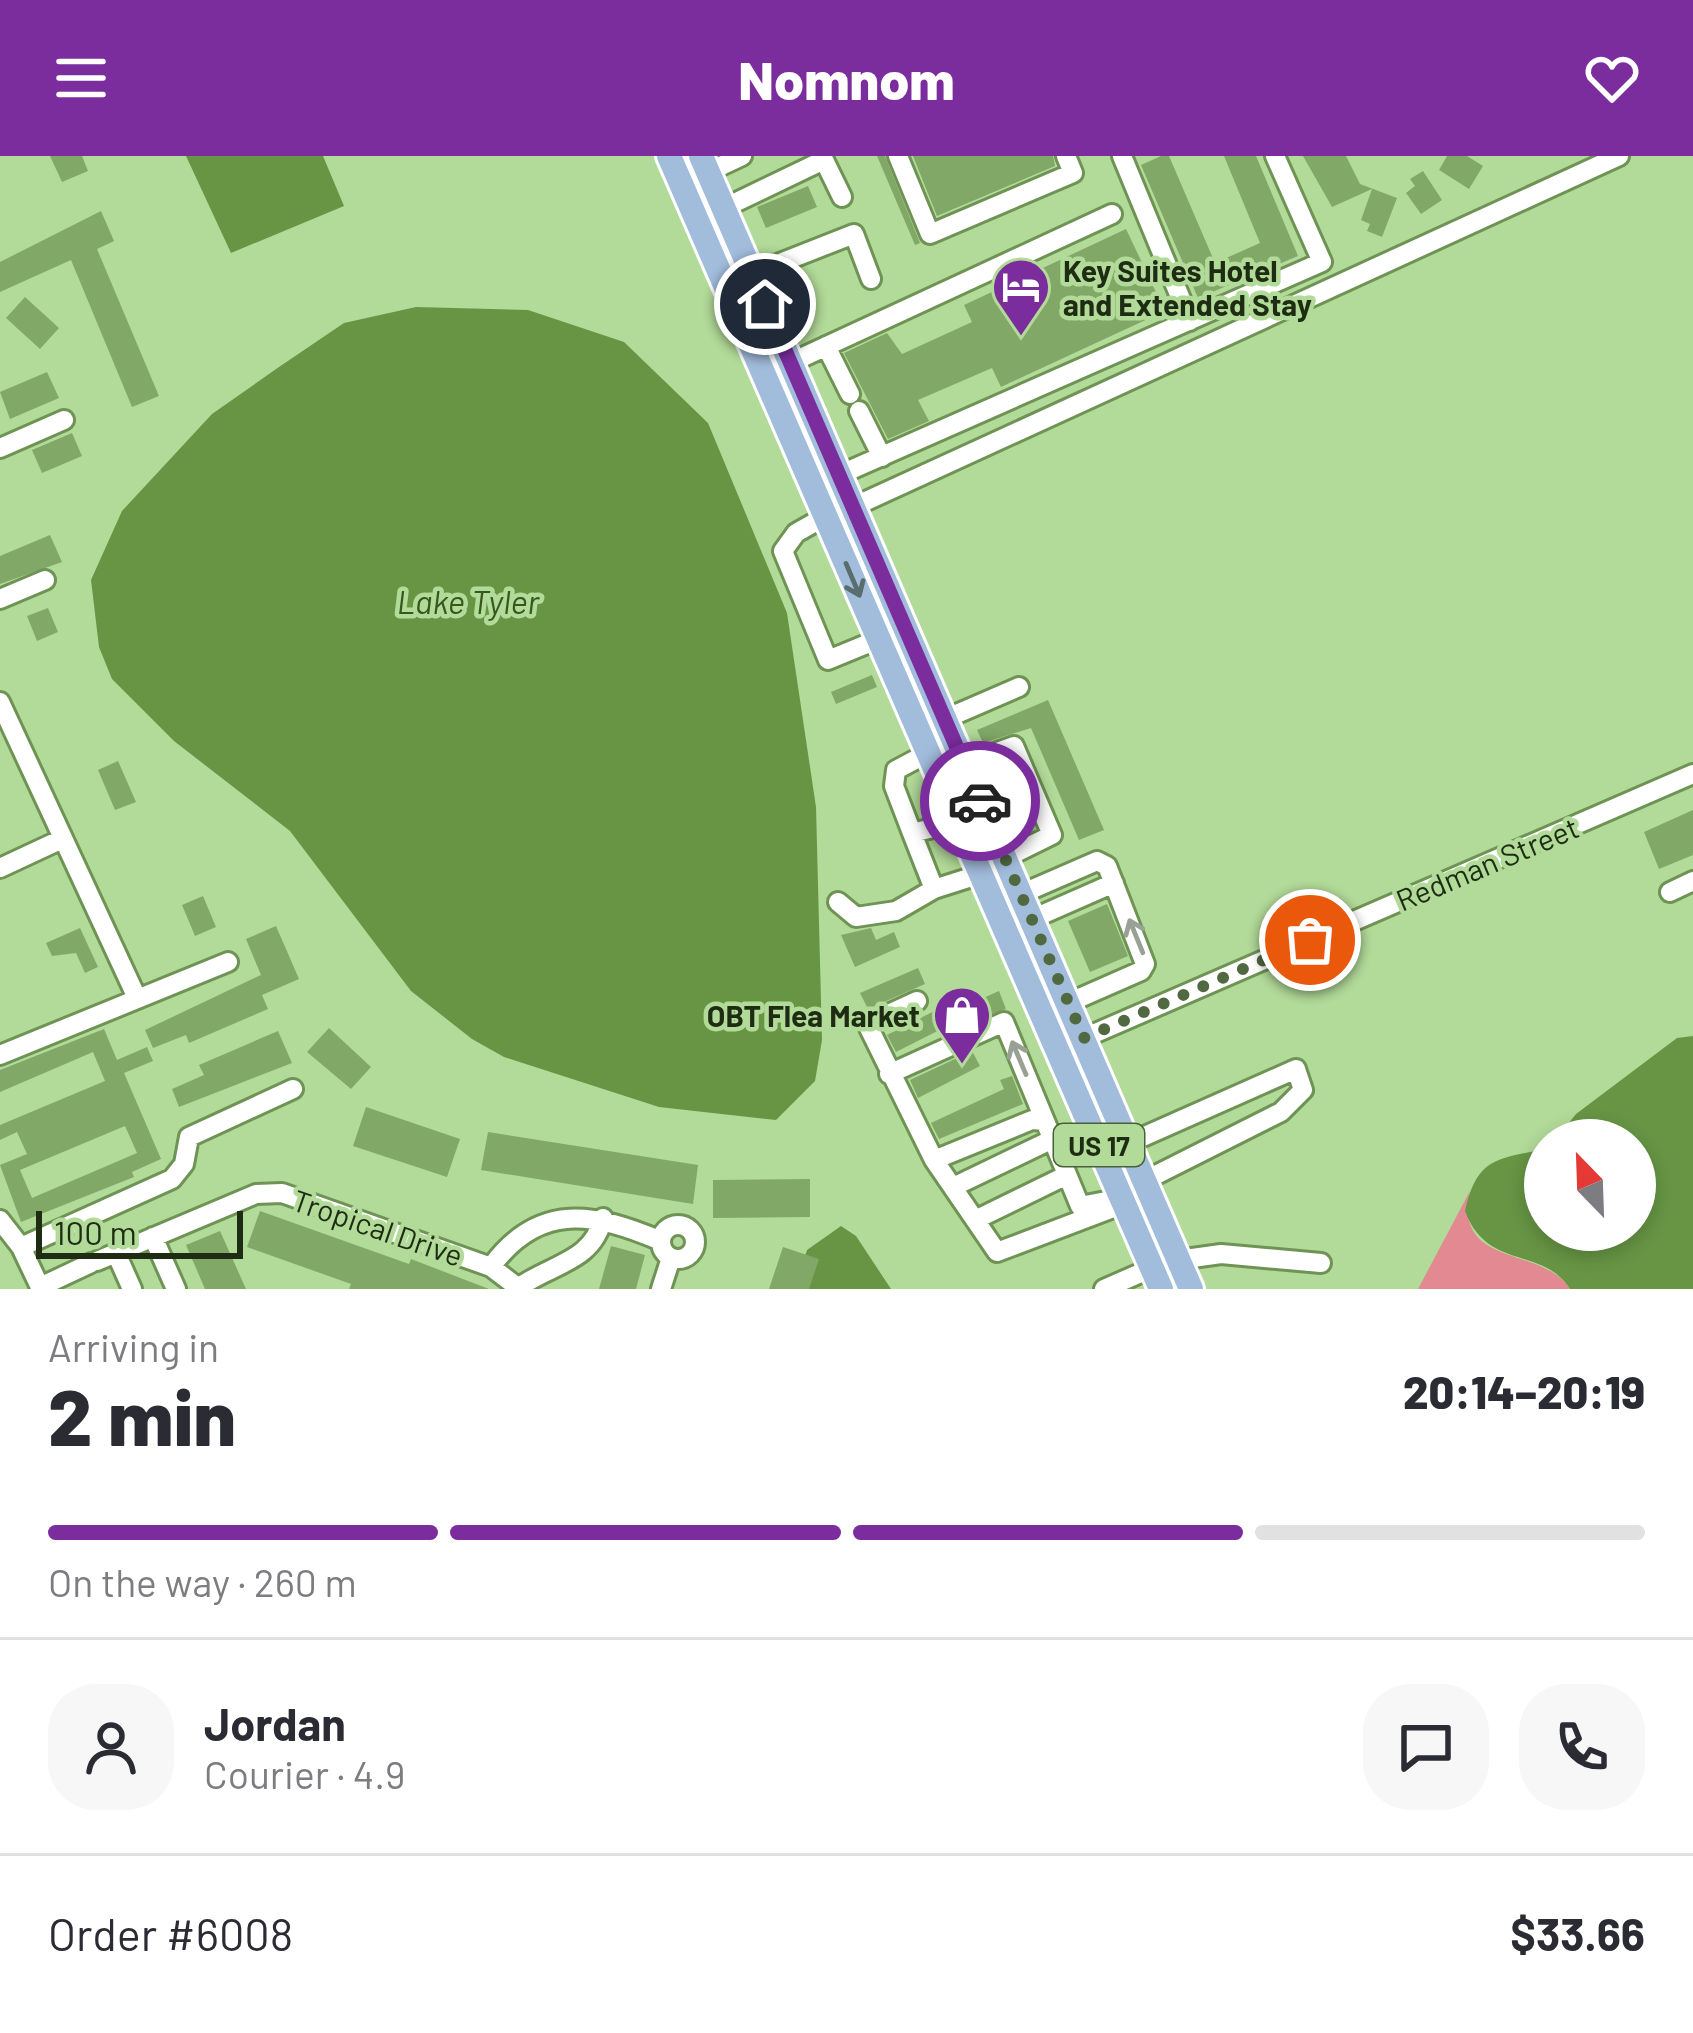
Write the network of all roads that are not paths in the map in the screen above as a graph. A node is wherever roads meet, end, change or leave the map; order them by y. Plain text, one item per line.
1 (669, 156) edge
2 (742, 156) edge
3 (898, 156) edge
4 (1066, 156) edge
5 (1121, 156) edge
6 (1275, 156) edge
7 (1619, 156) edge
8 (705, 164) edge
9 (842, 197) dead end
10 (724, 208) junction
11 (1112, 214) dead end
12 (752, 274) junction
13 (871, 279) dead end
14 (1190, 321) junction
15 (826, 346) junction
16 (790, 363) junction
17 (64, 420) dead end
18 (790, 435) junction
19 (0, 448) edge
20 (882, 457) junction
21 (839, 476) junction
22 (853, 507) junction
23 (826, 516) junction
24 (875, 559) junction
25 (45, 580) dead end
26 (0, 599) edge
27 (879, 639) junction
28 (1018, 687) dead end
29 (0, 702) edge
30 (945, 719) junction
31 (928, 753) junction
32 (964, 764) junction
33 (1693, 774) edge
34 (958, 822) junction
35 (912, 833) junction
36 (60, 840) junction
37 (1005, 858) junction
38 (0, 868) edge
39 (981, 874) junction
40 (1693, 881) edge
41 (1114, 883) junction
42 (934, 889) junction
43 (1670, 892) dead end
44 (1021, 894) junction
45 (838, 902) dead end
46 (1032, 919) junction
47 (228, 962) dead end
48 (136, 998) junction
49 (917, 1000) dead end
50 (1036, 1001) junction
51 (1068, 1003) junction
52 (1084, 1038) junction
53 (0, 1055) edge
54 (889, 1073) junction
55 (293, 1089) dead end
56 (1049, 1130) junction
57 (1129, 1143) junction
58 (934, 1160) junction
59 (1067, 1175) junction
60 (1144, 1181) junction
61 (952, 1187) junction
62 (1122, 1198) junction
63 (603, 1218) junction
64 (0, 1220) edge
65 (975, 1220) junction
66 (153, 1238) junction
67 (22, 1247) junction
68 (101, 1259) junction
69 (1178, 1260) junction
70 (1321, 1263) dead end
71 (490, 1267) junction
72 (1158, 1283) edge
73 (519, 1288) edge
74 (132, 1289) edge
75 (176, 1289) edge
76 (661, 1289) edge
77 (1104, 1289) edge
78 (1189, 1289) edge

1 - 18 main road, US 17
2 - 8 street
3 - 4 street
5 - 14 street
6 - 14 street
7 - 22 street
8 - 10 main road, US 17
9 - 10 street
10 - 12 main road, US 17
11 - 15 street
12 - 13 street
12 - 16 main road, US 17
14 - 20 street
15 - 16 street
15 - 20 street
16 - 21 main road, US 17
17 - 19 street
18 - 21 main road
18 - 23 main road, US 17
20 - 21 street
21 - 22 main road, US 17
22 - 24 main road, US 17
23 - 24 main road
23 -> 27 main road, US 17
23 - 27 street
24 - 30 main road, US 17
25 - 26 street
27 - 31 main road, US 17
28 - 30 street
29 - 36 street
30 - 32 main road, US 17
31 - 34 main road, US 17
31 - 35 street
32 - 37 main road, US 17
32 - 37 street
33 - 52 street, Redman Street
34 - 35 street
34 - 39 main road, US 17
35 - 42 street
36 - 38 street
36 - 48 street
37 - 44 main road, US 17
39 - 42 street
39 - 50 main road, US 17
40 - 43 street
41 - 44 street
41 - 46 street
51 -> 41 street
42 - 45 street
44 - 46 main road, US 17
46 - 51 main road, US 17
47 - 48 street
48 - 53 street
49 - 54 street
50 - 52 main road
50 - 62 main road, US 17
51 - 52 main road, US 17
52 - 57 main road, US 17
56 -> 54 street
54 - 58 street
55 - 67 street
56 - 58 street
56 - 59 street
56 - 61 street
57 - 60 main road, US 17
57 - 60 street
58 - 61 street
59 - 62 street
59 - 65 street
60 - 69 main road, US 17
61 - 65 street
62 - 65 street
62 - 72 main road, US 17
63 - 71 street
63 - 73 street
63 - 76 street
64 - 67 street
66 - 68 street, Tropical Drive
66 - 71 street, Tropical Drive
66 - 75 street
67 - 68 street, Tropical Drive
68 - 74 street
69 - 70 street
69 - 78 main road, US 17
71 - 73 street, Tropical Drive
72 - 77 street
72 - 78 main road

